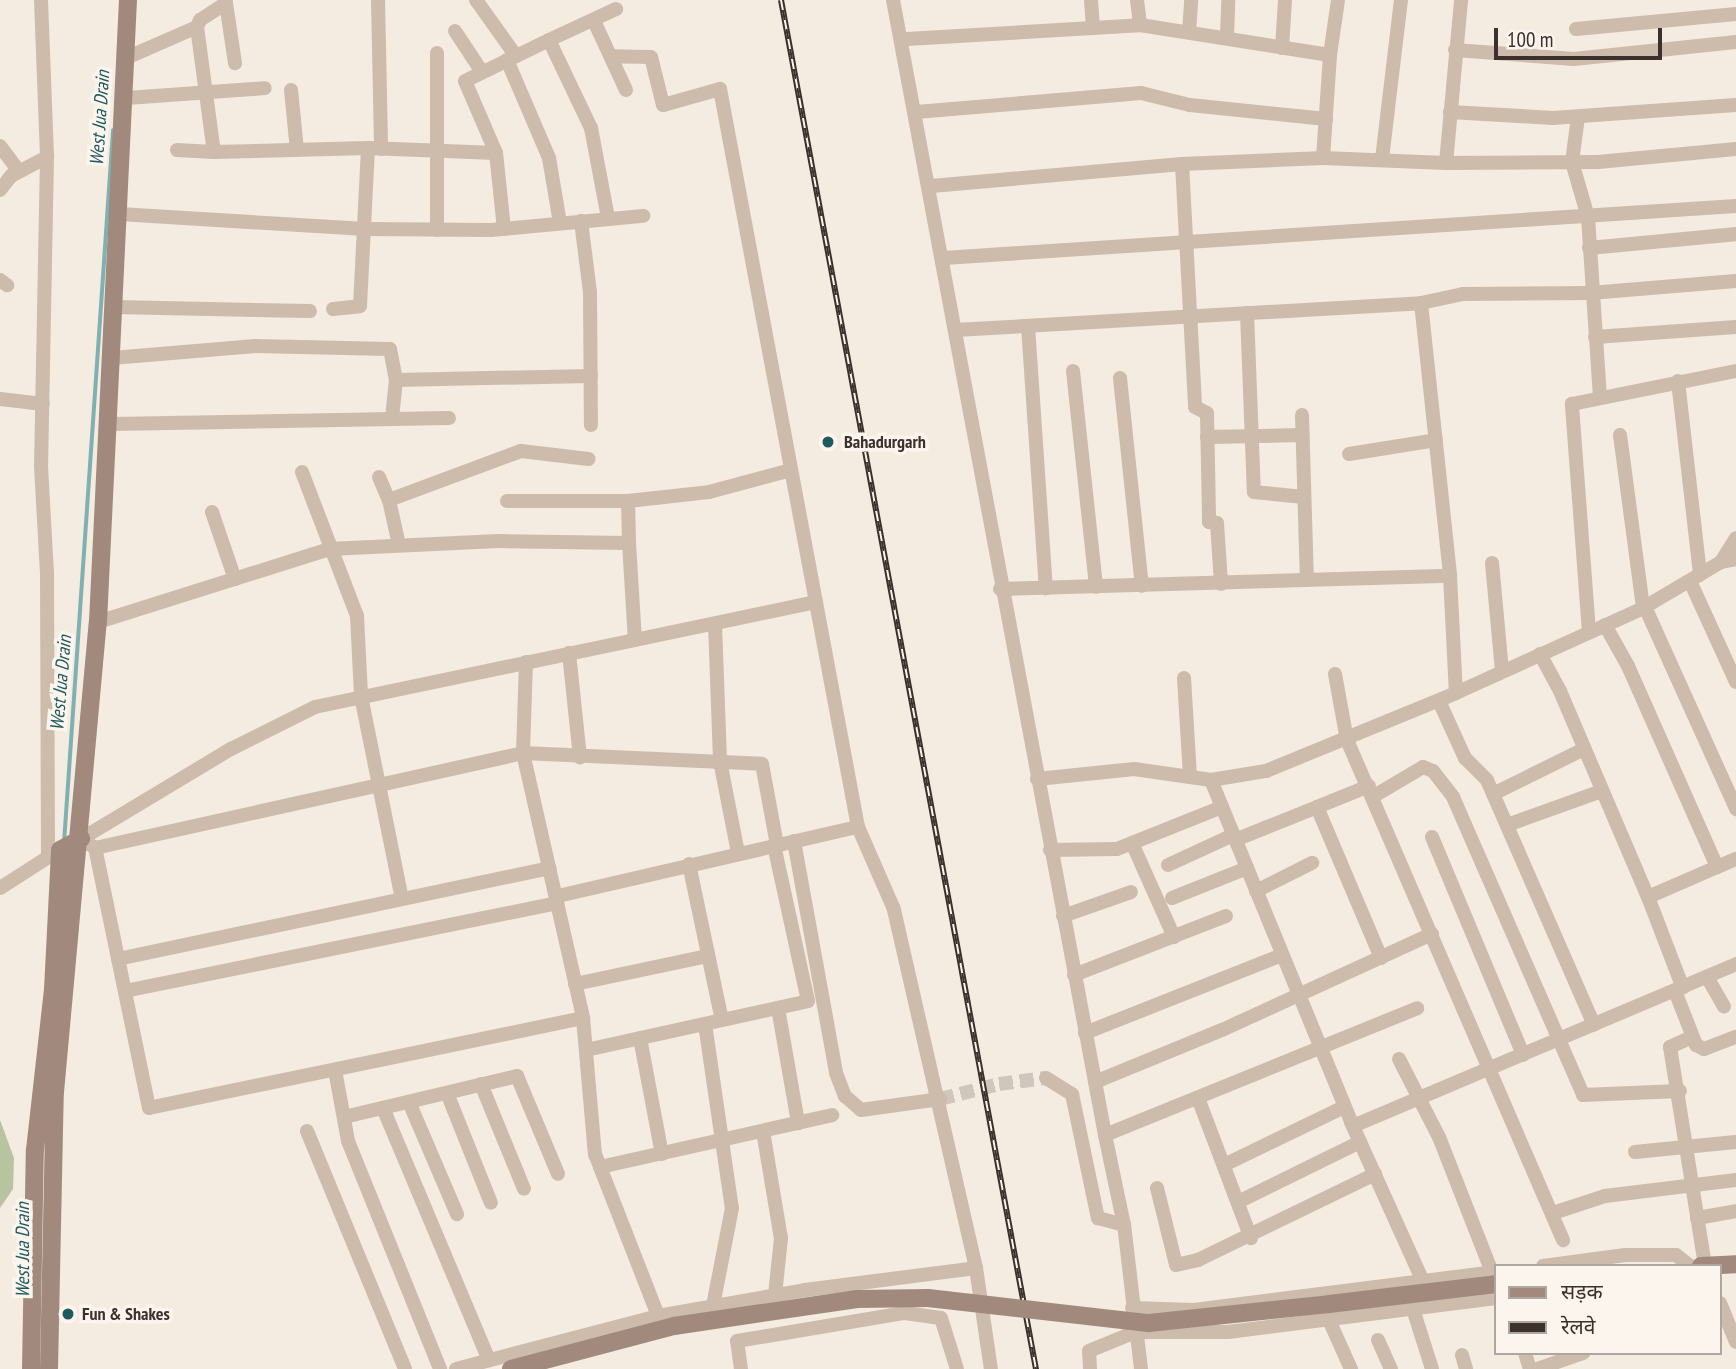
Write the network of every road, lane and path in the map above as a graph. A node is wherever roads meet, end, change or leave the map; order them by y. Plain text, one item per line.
1 (41, 0) edge
2 (128, 0) edge
3 (378, 0) edge
4 (476, 0) edge
5 (893, 0) edge
6 (1091, 0) edge
7 (1137, 0) edge
8 (1191, 0) edge
9 (1228, 0) edge
10 (1285, 0) edge
11 (1338, 0) edge
12 (1401, 0) edge
13 (1461, 0) edge
14 (616, 9) dead end
15 (1736, 14) edge
16 (594, 21) junction
17 (1140, 25) junction
18 (197, 27) junction
19 (1093, 28) junction
20 (1576, 29) dead end
21 (455, 31) dead end
22 (1189, 32) junction
23 (1227, 38) junction
24 (907, 39) dead end
25 (549, 40) junction
26 (1736, 42) edge
27 (1282, 48) junction
28 (1455, 50) junction
29 (437, 53) dead end
30 (1330, 55) junction
31 (612, 56) junction
32 (126, 58) junction
33 (511, 58) junction
34 (236, 63) dead end
35 (482, 72) junction
36 (265, 88) dead end
37 (206, 90) junction
38 (291, 90) dead end
39 (626, 90) dead end
40 (127, 98) junction
41 (1736, 105) edge
42 (916, 112) junction
43 (1450, 112) junction
44 (1578, 117) junction
45 (1326, 119) junction
46 (0, 146) edge
47 (374, 149) junction
48 (1736, 149) edge
49 (177, 150) dead end
50 (297, 150) junction
51 (435, 151) junction
52 (214, 152) junction
53 (496, 153) junction
54 (47, 157) junction
55 (1324, 158) junction
56 (1382, 159) junction
57 (1572, 162) junction
58 (1446, 163) junction
59 (1182, 164) junction
60 (19, 171) junction
61 (931, 186) junction
62 (0, 190) edge
63 (1736, 206) edge
64 (118, 214) junction
65 (643, 216) dead end
66 (1588, 217) junction
67 (608, 219) junction
68 (581, 221) junction
69 (560, 223) junction
70 (366, 229) junction
71 (504, 229) junction
72 (437, 230) junction
73 (1736, 234) edge
74 (1185, 243) junction
75 (1589, 248) junction
76 (944, 258) junction
77 (1736, 281) edge
78 (1590, 293) junction
79 (1421, 303) junction
80 (114, 307) junction
81 (333, 309) dead end
82 (310, 311) dead end
83 (1247, 313) junction
84 (1193, 316) junction
85 (1028, 326) junction
86 (1736, 327) edge
87 (956, 330) junction
88 (1595, 337) junction
89 (112, 358) junction
90 (1736, 370) edge
91 (1073, 371) dead end
92 (591, 376) junction
93 (1120, 378) dead end
94 (396, 380) junction
95 (1678, 381) junction
96 (1600, 396) junction
97 (0, 399) edge
98 (43, 404) junction
99 (1302, 415) dead end
100 (449, 418) dead end
101 (392, 419) junction
102 (111, 424) junction
103 (591, 425) dead end
104 (1302, 435) junction
105 (1620, 435) dead end
106 (1252, 436) junction
107 (1208, 437) junction
108 (1436, 440) junction
109 (1349, 454) dead end
110 (589, 458) dead end
111 (791, 470) junction
112 (302, 472) dead end
113 (379, 477) dead end
114 (1304, 497) junction
115 (388, 500) junction
116 (507, 501) dead end
117 (628, 501) junction
118 (212, 512) dead end
119 (1736, 538) edge
120 (629, 543) junction
121 (399, 545) junction
122 (329, 549) junction
123 (1729, 560) edge
124 (1492, 563) dead end
125 (1450, 576) junction
126 (1695, 578) junction
127 (234, 579) junction
128 (1307, 580) junction
129 (1220, 584) junction
130 (1142, 586) junction
131 (1096, 587) junction
132 (1045, 588) junction
133 (1000, 589) junction
134 (816, 602) junction
135 (1644, 607) junction
136 (98, 622) junction
137 (715, 624) junction
138 (1605, 625) junction
139 (1589, 632) junction
140 (635, 640) junction
141 (1730, 651) edge
142 (569, 653) junction
143 (1540, 654) junction
144 (526, 662) junction
145 (1502, 671) junction
146 (1335, 674) dead end
147 (1184, 678) dead end
148 (1736, 682) edge
149 (1456, 693) junction
150 (361, 696) junction
151 (1438, 701) junction
152 (1347, 740) junction
153 (1584, 749) junction
154 (523, 753) junction
155 (580, 757) junction
156 (720, 761) junction
157 (1190, 777) junction
158 (1037, 779) junction
159 (1211, 780) junction
160 (379, 785) junction
161 (1371, 791) junction
162 (1602, 792) junction
163 (1493, 794) junction
164 (1222, 807) junction
165 (1317, 807) junction
166 (1736, 809) edge
167 (1507, 825) junction
168 (858, 827) junction
169 (1234, 837) junction
170 (1432, 837) dead end
171 (794, 841) junction
172 (1132, 843) junction
173 (88, 844) junction
174 (776, 845) junction
175 (1050, 850) junction
176 (54, 853) junction
177 (738, 853) junction
178 (1736, 859) edge
179 (1312, 863) dead end
180 (689, 864) junction
181 (1168, 865) dead end
182 (1717, 867) junction
183 (549, 868) junction
184 (1247, 868) junction
185 (0, 888) edge
186 (1256, 891) junction
187 (1131, 892) dead end
188 (1648, 897) junction
189 (1172, 898) dead end
190 (402, 899) junction
191 (557, 900) junction
192 (1063, 916) junction
193 (1226, 916) dead end
194 (1432, 934) junction
195 (1174, 937) junction
196 (1282, 955) junction
197 (708, 956) junction
198 (1381, 958) junction
199 (118, 959) junction
200 (1736, 964) edge
201 (1074, 975) junction
202 (1707, 976) junction
203 (575, 984) junction
204 (1679, 990) junction
205 (125, 991) junction
206 (1298, 992) junction
207 (1416, 1007) dead end
208 (1724, 1007) dead end
209 (778, 1008) junction
210 (583, 1018) junction
211 (722, 1020) junction
212 (705, 1024) junction
213 (1594, 1025) junction
214 (1085, 1033) junction
215 (1736, 1037) edge
216 (640, 1038) junction
217 (1690, 1038) junction
218 (1558, 1041) junction
219 (1321, 1047) junction
220 (586, 1050) junction
221 (1523, 1055) junction
222 (1399, 1059) dead end
223 (1491, 1068) junction
224 (335, 1070) junction
225 (1046, 1078) tunnel mouth
226 (1095, 1082) junction
227 (481, 1084) junction
228 (1680, 1091) junction
229 (447, 1093) junction
230 (1420, 1095) junction
231 (1198, 1098) junction
232 (940, 1099) junction
233 (409, 1101) junction
234 (1344, 1107) junction
235 (383, 1108) junction
236 (832, 1115) dead end
237 (344, 1117) junction
238 (798, 1123) junction
239 (1353, 1126) junction
240 (307, 1131) dead end
241 (763, 1131) junction
242 (1105, 1135) junction
243 (725, 1139) junction
244 (1360, 1142) junction
245 (1736, 1142) edge
246 (1688, 1150) junction
247 (1635, 1152) dead end
248 (662, 1154) junction
249 (1224, 1165) junction
250 (600, 1167) junction
251 (558, 1174) dead end
252 (1375, 1174) junction
253 (1736, 1180) edge
254 (1157, 1188) dead end
255 (524, 1189) dead end
256 (1692, 1189) junction
257 (1238, 1202) junction
258 (491, 1203) dead end
259 (1736, 1211) edge
260 (1553, 1213) junction
261 (457, 1214) dead end
262 (1697, 1217) junction
263 (1124, 1225) junction
264 (1251, 1236) junction
265 (1563, 1240) dead end
266 (1560, 1264) edge
267 (1687, 1264) edge
268 (1703, 1264) edge
269 (976, 1268) junction
270 (1494, 1274) edge
271 (1494, 1276) edge
272 (1494, 1276) edge
273 (1422, 1279) junction
274 (775, 1295) junction
275 (1494, 1298) edge
276 (713, 1306) junction
277 (1132, 1308) junction
278 (1722, 1308) edge
279 (1413, 1309) junction
280 (1329, 1312) junction
281 (658, 1316) junction
282 (1136, 1332) junction
283 (1378, 1340) dead end
284 (1736, 1342) edge
285 (1577, 1355) edge
286 (489, 1360) junction
287 (31, 1369) edge
288 (49, 1369) edge
289 (405, 1369) edge
290 (440, 1369) edge
291 (456, 1369) edge
292 (510, 1369) edge
293 (741, 1369) edge
294 (957, 1369) edge
295 (991, 1369) edge
296 (1090, 1369) edge
297 (1141, 1369) edge
298 (1351, 1369) edge
299 (1391, 1369) edge
300 (1432, 1369) edge
301 (1537, 1369) edge

1 - 54 street
2 - 32 main road
3 - 47 street
4 - 33 street
5 - 42 street
6 - 19 street
7 - 17 street
8 - 22 street
9 - 23 street
10 - 27 street
11 - 30 street
12 - 56 street
13 - 28 street
14 - 16 street
15 - 20 street
16 - 25 street
16 - 31 street
17 - 19 street
17 - 22 street
18 - 32 street
18 - 34 street
18 - 37 street
19 - 24 street
21 - 35 street
22 - 23 street
23 - 27 street
25 - 33 street
25 - 67 street
26 - 28 street
27 - 30 street
28 - 43 street
29 - 51 street
30 - 45 street
31 - 39 street
31 - 111 street
32 - 40 main road
33 - 35 street
33 - 69 street
35 - 53 street
36 - 37 street
37 - 40 street
37 - 52 street
38 - 50 street
40 - 64 main road
41 - 44 street
42 - 45 street
42 - 61 street
43 - 44 street
43 - 58 street
44 - 57 street
45 - 55 street
46 - 60 street
47 - 50 street
47 - 51 street
47 - 70 street
48 - 57 street
49 - 52 street
50 - 52 street
51 - 53 street
51 - 72 street
53 - 71 street
54 - 60 street
54 - 98 street
55 - 56 street
55 - 59 street
56 - 58 street
57 - 58 street
57 - 66 street
59 - 61 street
59 - 74 street
60 - 62 street
61 - 76 street
63 - 66 street
64 - 70 street
64 - 80 main road
65 - 67 street
66 - 74 street
66 - 75 street
67 - 68 street
68 - 69 street
68 - 92 street
69 - 71 street
70 - 72 street
70 - 81 street
71 - 72 street
73 - 75 street
74 - 76 street
74 - 84 street
75 - 78 street
76 - 87 street
77 - 78 street
78 - 79 street
78 - 88 street
79 - 83 street
79 - 108 street
80 - 82 street
80 - 89 main road
83 - 84 street
83 - 106 street
84 - 85 street
84 - 107 street
85 - 87 street
85 - 132 street
86 - 88 street
87 - 133 street
88 - 96 street
89 - 94 street
89 - 102 main road
90 - 95 street
91 - 131 street
92 - 94 street
92 - 103 street
93 - 130 street
94 - 101 street
95 - 96 street
95 - 126 street
96 - 139 street
97 - 98 street
98 - 176 street
99 - 104 street
100 - 101 street
101 - 102 street
102 - 136 main road
104 - 106 street
104 - 114 street
105 - 135 street
106 - 107 street
106 - 114 street
107 - 129 street
108 - 109 street
108 - 125 street
110 - 115 street
111 - 117 street
111 - 134 street
112 - 122 street
113 - 115 street
114 - 128 street
115 - 121 street
116 - 117 street
117 - 120 street
118 - 127 street
119 - 123 street
120 - 121 street
120 - 140 street
121 - 122 street
122 - 127 street
122 - 150 street
123 - 126 street
124 - 145 street
125 - 128 street
125 - 149 street
126 - 135 street
126 - 141 street
127 - 136 street
128 - 129 street
129 - 130 street
130 - 131 street
131 - 132 street
132 - 133 street
133 - 158 street
134 - 137 street
134 - 168 street
135 - 138 street
135 - 166 street
136 - 173 main road
137 - 140 street
137 - 156 street
138 - 139 street
138 - 182 street
139 - 143 street
140 - 142 street
141 - 148 street
142 - 144 street
142 - 155 street
143 - 145 street
143 - 153 street
144 - 150 street
144 - 154 street
145 - 149 street
146 - 152 street
147 - 157 street
149 - 151 street
150 - 160 street
150 - 173 street
151 - 152 street
151 - 163 street
152 - 159 street
152 - 161 street
153 - 162 street
153 - 163 street
154 - 155 street
154 - 160 street
154 - 183 street
155 - 156 street
156 - 174 street
156 - 177 street
157 - 158 street
157 - 159 street
158 - 175 street
159 - 164 street
160 - 173 street
160 - 190 street
161 - 165 street
161 - 194 street
161 - 218 street
162 - 167 street
162 - 188 street
163 - 167 street
164 - 169 street
164 - 172 street
165 - 169 street
165 - 198 street
167 - 213 street
168 - 171 street
168 - 232 street
169 - 181 street
169 - 184 street
170 - 221 street
171 - 174 street
171 - 232 street
172 - 175 street
172 - 195 street
173 - 176 main road
173 - 199 street
173 - 288 main road
174 - 177 street
174 - 209 street
175 - 192 street
176 - 185 street
176 - 287 main road
177 - 180 street
178 - 182 street
179 - 186 street
180 - 191 street
180 - 197 street
182 - 188 street
183 - 190 street
183 - 191 street
184 - 186 street
184 - 189 street
186 - 196 street
187 - 192 street
188 - 204 street
190 - 199 street
191 - 203 street
191 - 205 street
192 - 201 street
193 - 195 street
194 - 198 street
194 - 223 street
195 - 201 street
196 - 206 street
196 - 214 street
197 - 203 street
197 - 211 street
198 - 206 street
199 - 205 street
200 - 202 street
201 - 214 street
202 - 204 street
202 - 208 street
203 - 210 street
204 - 213 street
204 - 217 street
205 - 224 street
206 - 219 street
206 - 226 street
207 - 219 street
209 - 211 street
209 - 238 street
210 - 220 street
210 - 224 street
211 - 212 street
212 - 216 street
212 - 243 street
213 - 218 street
214 - 226 street
215 - 217 street
216 - 220 street
216 - 248 street
217 - 228 street
218 - 221 street
218 - 228 street
219 - 231 street
219 - 234 street
220 - 250 street
221 - 223 street
222 - 230 street
223 - 230 street
223 - 260 street
224 - 237 street
225 - 263 street
226 - 242 street
227 - 229 street
227 - 251 street
227 - 255 street
228 - 246 street
229 - 233 street
229 - 258 street
230 - 239 street
230 - 270 street
231 - 242 street
231 - 249 street
232 - 269 street
233 - 235 street
233 - 261 street
234 - 239 street
234 - 249 street
235 - 237 street
235 - 286 street
236 - 238 street
237 - 290 street
238 - 241 street
239 - 244 street
240 - 289 street
241 - 243 street
241 - 274 street
242 - 263 street
243 - 248 street
243 - 276 street
244 - 252 street
244 - 257 street
245 - 246 street
246 - 247 street
246 - 256 street
248 - 250 street
249 - 257 street
250 - 281 street
252 - 264 street
252 - 273 street
253 - 256 street
254 - 264 street
256 - 260 street
256 - 262 street
257 - 264 street
259 - 262 street
260 - 265 street
262 - 268 street
263 - 277 street
266 - 267 street
269 - 274 street
269 - 295 street
271 - 273 street
272 - 280 main road
273 - 277 street
274 - 276 street
275 - 279 street
276 - 281 street
277 - 282 street
278 - 284 street
279 - 280 street
279 - 300 street
280 - 282 street
280 - 292 main road, bridge
280 - 298 street
281 - 286 street
282 - 296 street
282 - 297 street
283 - 299 street
285 - 301 street
286 - 291 street
293 - 294 street

